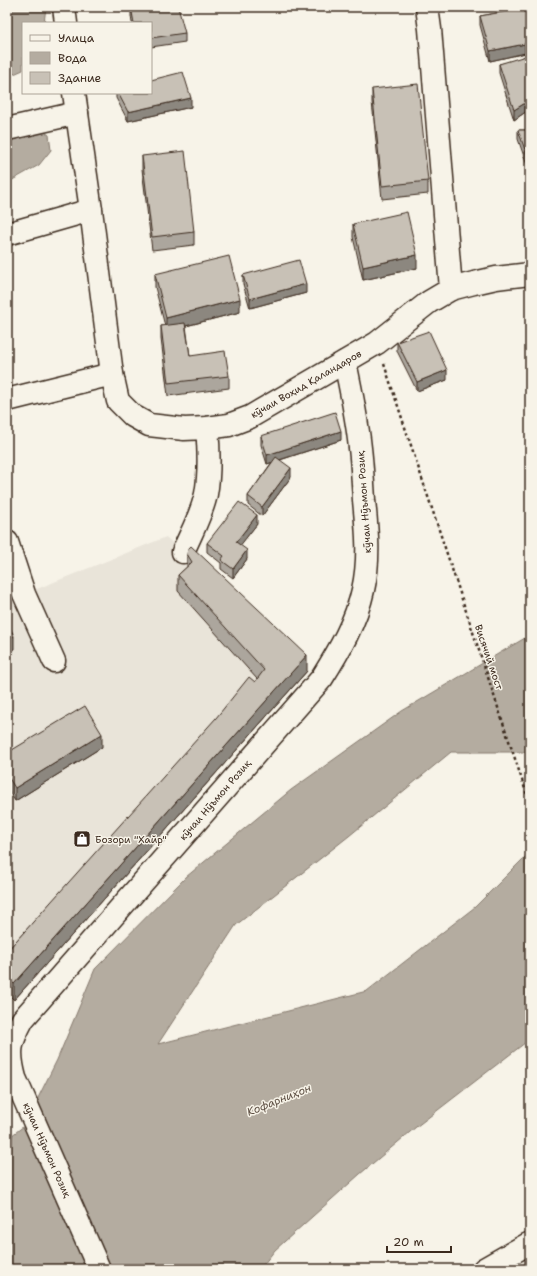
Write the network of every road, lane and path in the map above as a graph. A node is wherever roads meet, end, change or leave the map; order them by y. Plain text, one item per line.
1 (64, 7) edge
2 (427, 7) edge
3 (66, 22) edge
4 (75, 103) edge
5 (7, 129) edge
6 (91, 210) junction
7 (7, 234) edge
8 (530, 274) edge
9 (451, 289) junction
10 (377, 343) junction
11 (345, 362) junction
12 (112, 374) junction
13 (7, 400) edge
14 (207, 428) junction
15 (7, 542) edge
16 (183, 552) dead end
17 (54, 661) dead end
18 (530, 804) edge
19 (528, 1244) dead end
20 (100, 1269) edge
21 (484, 1269) edge

1 - 3 street
2 - 9 street
4 - 5 street
4 - 6 street, кӯчаи Воҳид Қаландаров
6 - 7 street
6 - 12 street, кӯчаи Воҳид Қаландаров
8 - 9 street, кӯчаи Воҳид Қаландаров
9 - 10 street, кӯчаи Воҳид Қаландаров
10 - 11 street, кӯчаи Воҳид Қаландаров
10 - 18 path, Висячий мост
11 - 14 street, кӯчаи Воҳид Қаландаров
11 - 20 street, кӯчаи Нӯъмон Розиқ
12 - 13 street
12 - 14 street, кӯчаи Воҳид Қаландаров
14 - 16 street
15 - 17 street
19 - 21 street

